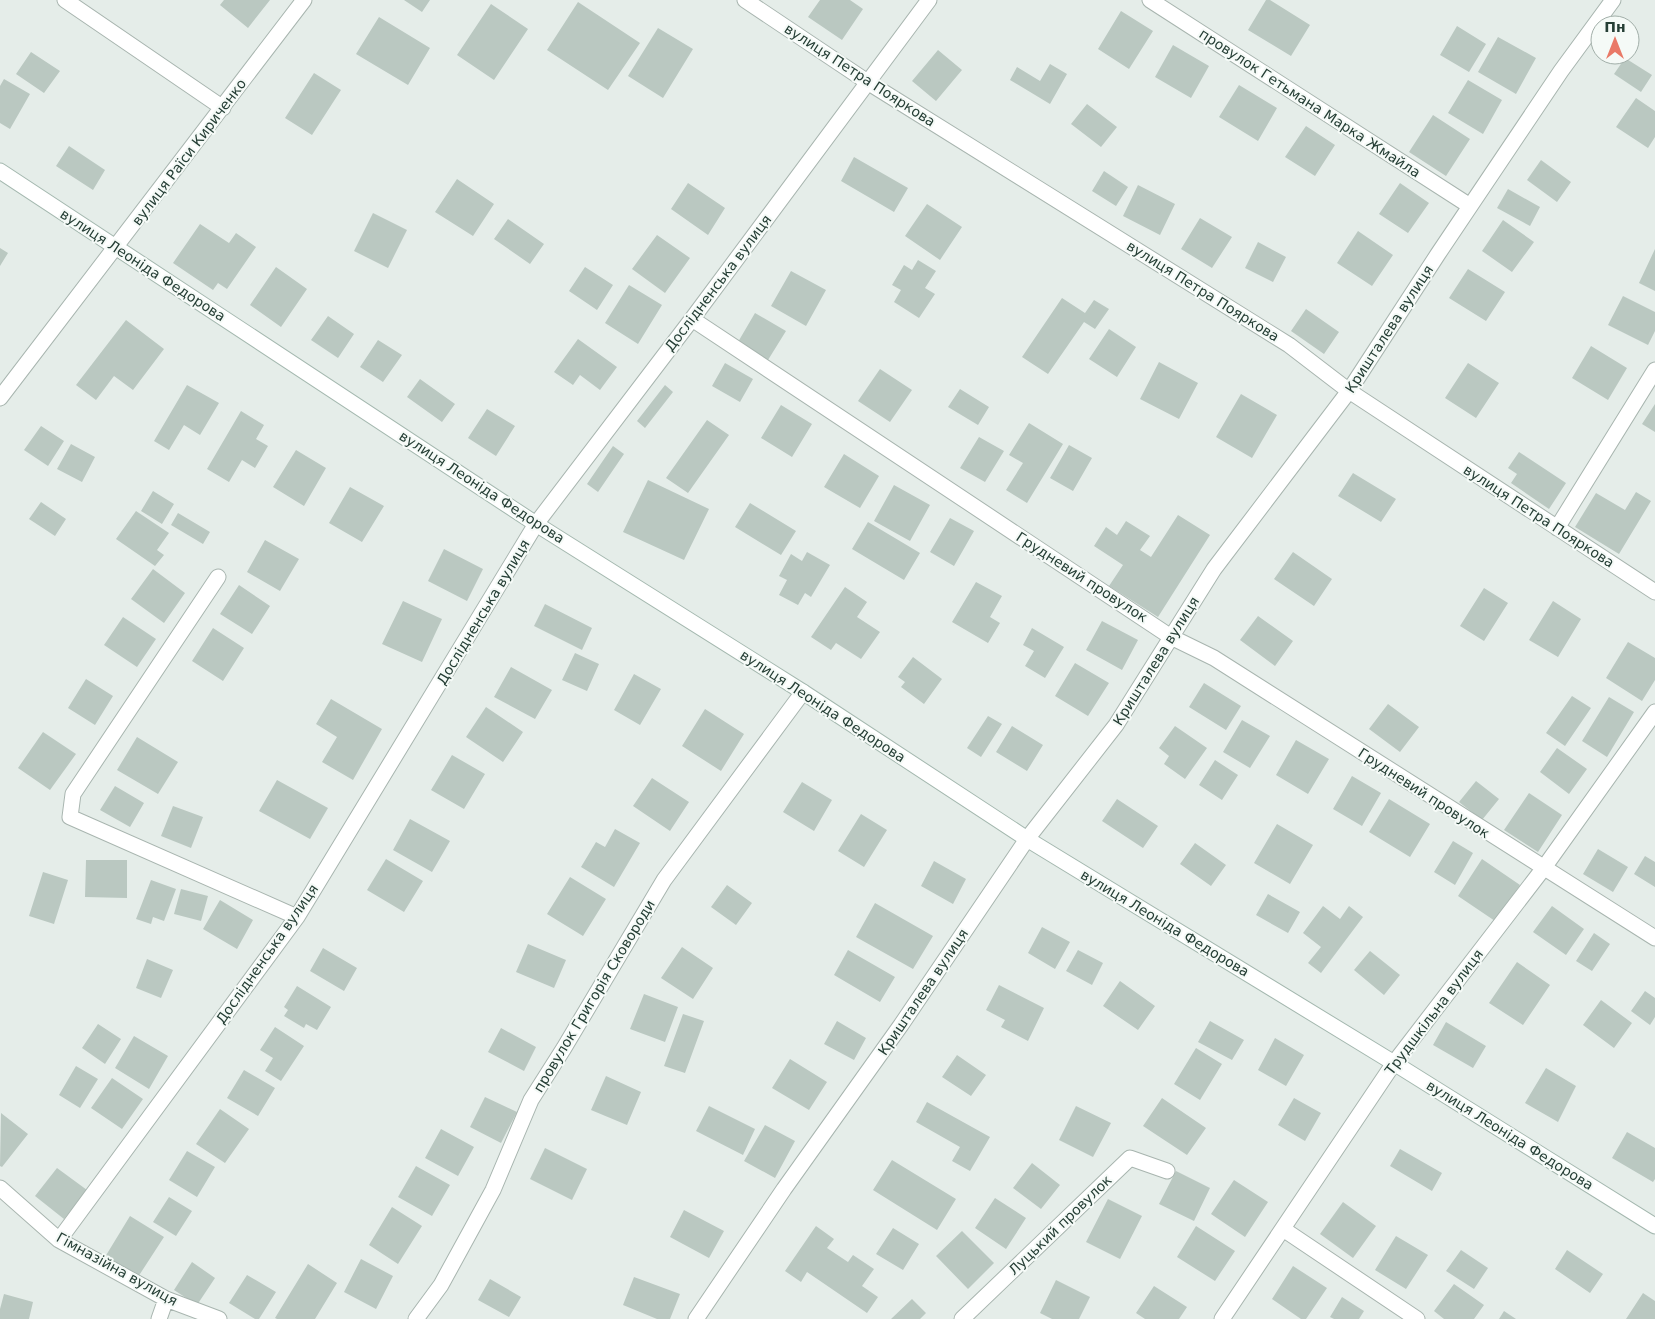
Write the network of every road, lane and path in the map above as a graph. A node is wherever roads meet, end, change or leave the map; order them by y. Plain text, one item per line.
1 (65, 0) edge
2 (304, 0) edge
3 (745, 0) edge
4 (929, 0) edge
5 (1150, 0) edge
6 (1613, 0) edge
7 (869, 83) junction
8 (223, 108) junction
9 (0, 171) edge
10 (1470, 206) junction
11 (116, 247) junction
12 (692, 319) junction
13 (1655, 370) edge
14 (1349, 391) junction
15 (0, 398) edge
16 (536, 524) junction
17 (1557, 528) junction
18 (218, 577) dead end
19 (1655, 592) edge
20 (1171, 637) junction
21 (803, 692) junction
22 (1655, 712) edge
23 (1027, 840) junction
24 (1543, 869) junction
25 (297, 917) junction
26 (1655, 938) edge
27 (1394, 1063) junction
28 (1167, 1171) dead end
29 (0, 1188) edge
30 (1655, 1226) edge
31 (1283, 1230) junction
32 (59, 1240) junction
33 (166, 1299) junction
34 (159, 1319) edge
35 (219, 1319) edge
36 (416, 1319) edge
37 (696, 1319) edge
38 (962, 1319) edge
39 (1222, 1319) edge
40 (1416, 1319) edge

1 - 8 street
2 - 8 street, вулиця Раїси Кириченко
3 - 7 street, вулиця Петра Пояркова
4 - 7 street, Дослідненська вулиця
5 - 10 street, провулок Гетьмана Марка Жмайла
6 - 10 street, Кришталева вулиця
7 - 12 street, Дослідненська вулиця
7 - 14 street, вулиця Петра Пояркова
8 - 11 street, вулиця Раїси Кириченко
9 - 11 street, вулиця Леоніда Федорова
10 - 14 street, Кришталева вулиця
11 - 15 street, вулиця Раїси Кириченко
11 - 16 street, вулиця Леоніда Федорова
12 - 16 street, Дослідненська вулиця
12 - 20 street, Грудневий провулок
13 - 17 street
14 - 17 street, вулиця Петра Пояркова
14 - 20 street, Кришталева вулиця
16 - 21 street, вулиця Леоніда Федорова
16 - 25 street, Дослідненська вулиця
17 - 19 street, вулиця Петра Пояркова
18 - 25 street
20 - 23 street, Кришталева вулиця
20 - 24 street, Грудневий провулок
21 - 23 street, вулиця Леоніда Федорова
21 - 36 street, провулок Григорія Сковороди
22 - 24 street, Трудшкільна вулиця
23 - 27 street, вулиця Леоніда Федорова
23 - 37 street, Кришталева вулиця
24 - 26 street, Грудневий провулок
24 - 27 street, Трудшкільна вулиця
25 - 32 street, Дослідненська вулиця
27 - 30 street, вулиця Леоніда Федорова
27 - 31 street, Трудшкільна вулиця
28 - 38 street, Луцький провулок
29 - 32 street, Гімназійна вулиця
31 - 39 street, Трудшкільна вулиця
31 - 40 street
32 - 33 street, Гімназійна вулиця
33 - 34 street
33 - 35 street, Гімназійна вулиця

